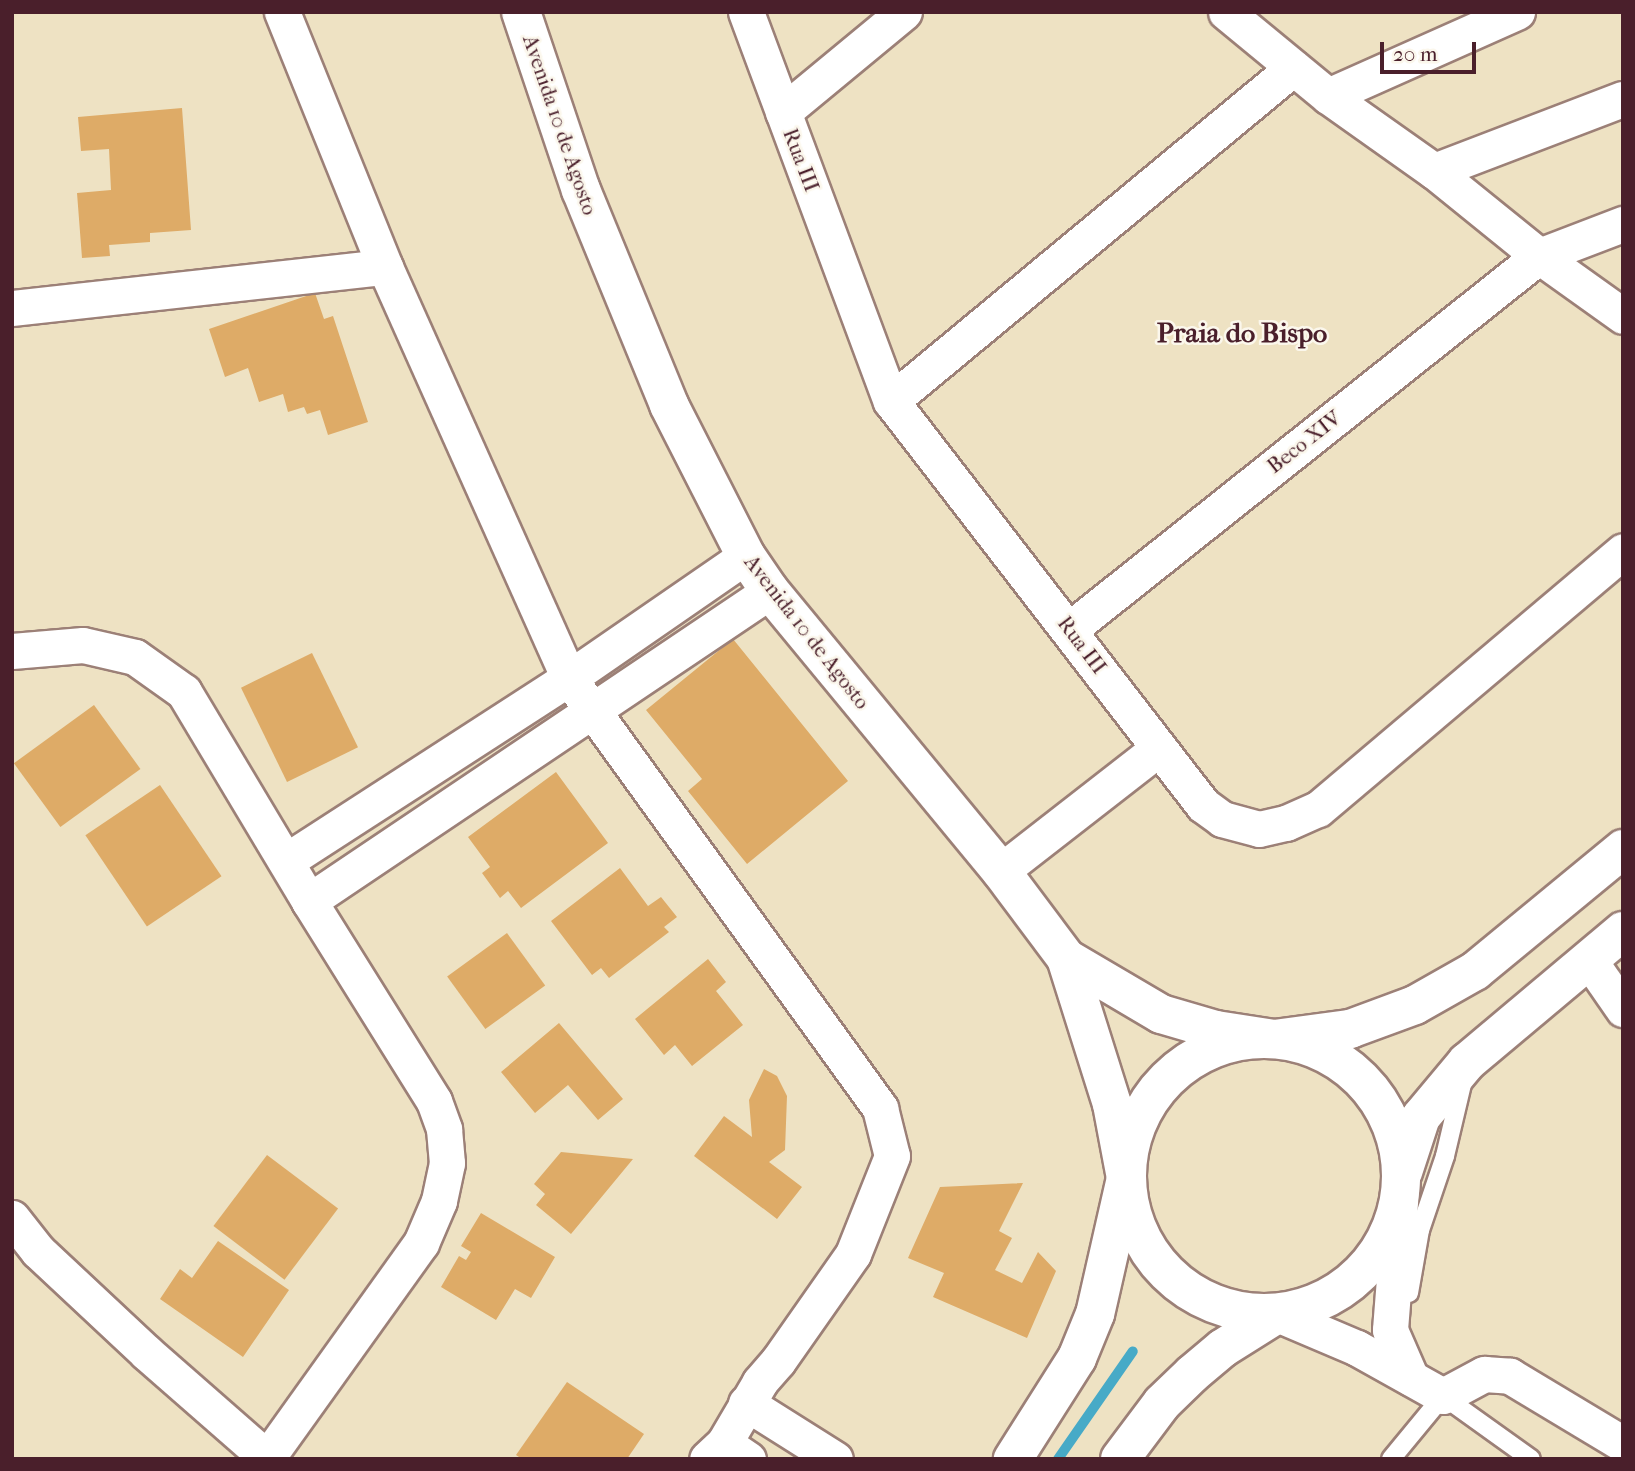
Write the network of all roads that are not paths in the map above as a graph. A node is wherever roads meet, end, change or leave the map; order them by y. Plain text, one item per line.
1 (282, 12) edge
2 (521, 12) edge
3 (746, 12) edge
4 (904, 12) edge
5 (1226, 12) edge
6 (1517, 12) edge
7 (1293, 68) junction
8 (1328, 96) junction
9 (1623, 99) edge
10 (783, 112) junction
11 (1434, 171) junction
12 (1623, 224) edge
13 (1539, 256) junction
14 (385, 267) junction
15 (12, 308) edge
16 (1623, 316) edge
17 (891, 401) junction
18 (1623, 551) edge
19 (746, 556) junction
20 (770, 591) junction
21 (1070, 629) junction
22 (12, 651) edge
23 (569, 678) junction
24 (590, 710) junction
25 (1159, 748) junction
26 (1623, 849) edge
27 (286, 861) junction
28 (1001, 871) junction
29 (309, 901) junction
30 (1623, 932) edge
31 (1066, 957) junction
32 (1589, 960) junction
33 (1623, 1009) edge
34 (1274, 1039) junction
35 (1467, 1062) junction
36 (1402, 1177) junction
37 (1126, 1178) junction
38 (12, 1218) edge
39 (1277, 1314) junction
40 (1405, 1365) junction
41 (1443, 1396) junction
42 (746, 1403) junction
43 (1623, 1444) edge
44 (726, 1454) edge
45 (268, 1458) edge
46 (835, 1459) edge
47 (1013, 1459) edge
48 (1120, 1459) edge
49 (1391, 1459) edge
50 (1531, 1459) edge

1 - 14 street
2 - 19 street, Avenida 10 de Agosto
3 - 10 street, Rua III
4 - 10 street
5 - 7 street
6 - 8 street
7 - 8 street
7 - 17 street
8 - 11 street
9 - 11 street
10 - 17 street, Rua III
11 - 13 street
12 - 13 street, Beco XIV
13 - 16 street
13 - 21 street, Beco XIV
14 - 15 street
14 - 23 street
17 - 21 street, Rua III
18 - 25 street, Rua III
19 - 20 street, Avenida 10 de Agosto
19 - 23 street
20 - 24 street
20 - 28 street, Avenida 10 de Agosto
21 - 25 street, Rua III
22 - 27 street
23 - 24 street
23 - 27 street
24 - 29 street
24 - 42 street
25 - 28 street
26 - 34 street
27 - 29 street
28 - 31 street, Avenida 10 de Agosto
29 - 45 street
30 - 32 street
31 - 34 street
31 - 37 street, Avenida 10 de Agosto
32 - 33 street
32 - 35 street
34 - 36 street
34 - 37 street
35 - 36 street
35 - 40 lane
36 - 39 street
36 - 40 street
37 - 39 street, Avenida 10 de Agosto
37 - 47 street
38 - 45 street
39 - 40 street
39 - 48 street
40 - 41 street
41 - 43 street
41 - 49 lane
41 - 50 lane
42 - 44 street
42 - 46 street

